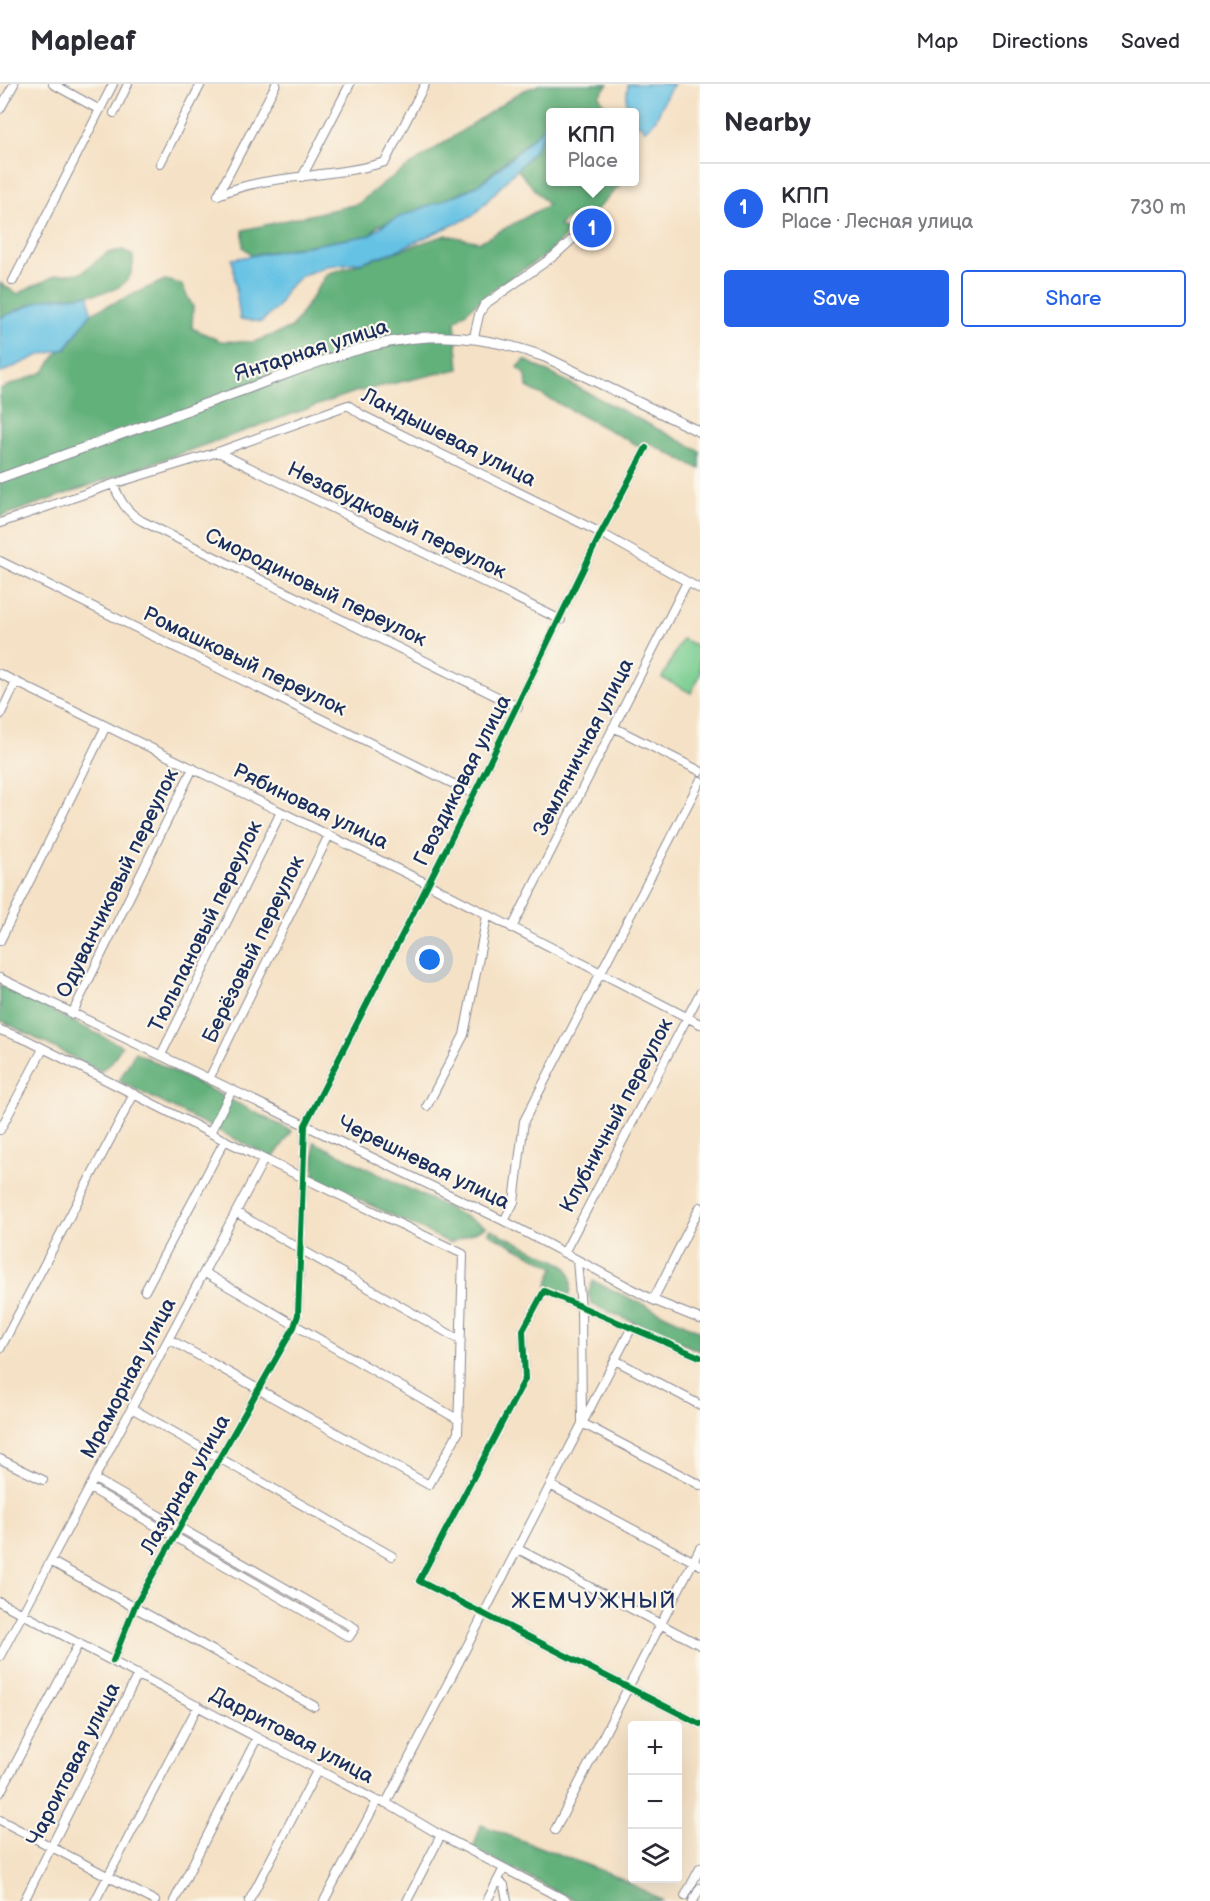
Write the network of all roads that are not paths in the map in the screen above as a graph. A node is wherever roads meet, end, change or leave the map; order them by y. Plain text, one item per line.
1 (14, 84) edge
2 (53, 84) edge
3 (112, 84) edge
4 (128, 84) edge
5 (201, 84) edge
6 (276, 84) edge
7 (350, 84) edge
8 (425, 84) edge
9 (0, 109) edge
10 (100, 110) junction
11 (114, 113) dead end
12 (160, 164) dead end
13 (302, 177) junction
14 (587, 226) dead end
15 (13, 281) dead end
16 (474, 337) junction
17 (700, 432) edge
18 (646, 448) dead end
19 (218, 452) junction
20 (0, 478) edge
21 (113, 484) junction
22 (0, 523) edge
23 (601, 533) junction
24 (0, 561) edge
25 (687, 582) junction
26 (700, 588) edge
27 (561, 620) junction
28 (0, 674) edge
29 (16, 682) junction
30 (518, 707) junction
31 (0, 715) edge
32 (106, 726) junction
33 (613, 727) junction
34 (193, 768) junction
35 (700, 771) edge
36 (700, 781) edge
37 (474, 795) junction
38 (281, 812) junction
39 (329, 835) junction
40 (428, 884) junction
41 (487, 916) junction
42 (512, 928) junction
43 (0, 941) edge
44 (601, 974) junction
45 (0, 978) edge
46 (700, 993) edge
47 (72, 1014) junction
48 (688, 1018) junction
49 (700, 1024) edge
50 (0, 1030) edge
51 (43, 1049) junction
52 (161, 1055) junction
53 (209, 1079) junction
54 (232, 1090) junction
55 (134, 1094) junction
56 (427, 1106) dead end
57 (304, 1125) junction
58 (0, 1130) edge
59 (210, 1133) junction
60 (225, 1140) junction
61 (264, 1160) junction
62 (304, 1179) junction
63 (700, 1207) edge
64 (237, 1213) junction
65 (504, 1221) junction
66 (299, 1247) junction
67 (564, 1253) junction
68 (576, 1260) junction
69 (205, 1274) junction
70 (145, 1291) dead end
71 (652, 1300) junction
72 (582, 1308) junction
73 (700, 1319) edge
74 (294, 1327) junction
75 (632, 1327) junction
76 (169, 1339) junction
77 (460, 1340) junction
78 (0, 1349) edge
79 (700, 1357) edge
80 (615, 1359) junction
81 (258, 1389) junction
82 (700, 1405) edge
83 (133, 1409) junction
84 (459, 1420) junction
85 (582, 1423) junction
86 (220, 1457) junction
87 (0, 1460) edge
88 (94, 1479) junction
89 (43, 1480) dead end
90 (550, 1485) junction
91 (700, 1485) edge
92 (90, 1488) junction
93 (179, 1527) junction
94 (174, 1536) junction
95 (700, 1548) edge
96 (518, 1549) junction
97 (392, 1557) dead end
98 (52, 1562) junction
99 (697, 1563) edge
100 (0, 1602) edge
101 (135, 1606) junction
102 (22, 1614) junction
103 (483, 1614) junction
104 (660, 1624) junction
105 (79, 1643) junction
106 (700, 1645) edge
107 (0, 1656) edge
108 (112, 1661) junction
109 (138, 1674) junction
110 (629, 1688) junction
111 (198, 1706) junction
112 (314, 1707) dead end
113 (700, 1724) edge
114 (257, 1738) junction
115 (318, 1769) junction
116 (0, 1793) edge
117 (381, 1802) junction
118 (0, 1820) edge
119 (555, 1830) dead end
120 (441, 1835) junction
121 (52, 1847) junction
122 (504, 1868) junction
123 (700, 1868) edge
124 (108, 1876) junction
125 (498, 1881) junction
126 (700, 1888) edge
127 (685, 1896) dead end
128 (24, 1901) edge
129 (95, 1901) edge
130 (155, 1901) edge
131 (174, 1901) edge
132 (249, 1901) edge
133 (324, 1901) edge
134 (407, 1901) edge
135 (487, 1901) edge
136 (507, 1901) edge
137 (567, 1901) edge
138 (693, 1901) edge

1 - 9 street
2 - 10 street
3 - 10 street
4 - 11 street
5 - 12 street
6 - 13 street
7 - 13 street
8 - 13 street
10 - 15 street
14 - 16 street
16 - 17 street, Янтарная улица
16 - 20 street, Янтарная улица
18 - 23 street, Гвоздиковая улица
19 - 21 street, Ландышевая улица
19 - 23 street, Ландышевая улица
19 - 27 street, Незабудковый переулок
21 - 22 street, Ландышевая улица
21 - 30 street, Смородиновый переулок
23 - 25 street, Ландышевая улица
23 - 27 street, Гвоздиковая улица
24 - 37 street, Ромашковый переулок
25 - 26 street, Ландышевая улица
25 - 33 street, Земляничная улица
27 - 30 street, Гвоздиковая улица
28 - 29 street, Рябиновая улица
29 - 31 street
29 - 32 street, Рябиновая улица
30 - 37 street, Гвоздиковая улица
32 - 34 street, Рябиновая улица
32 - 43 street
33 - 35 street
33 - 42 street, Земляничная улица
34 - 38 street, Рябиновая улица
34 - 47 street, Одуванчиковый переулок
36 - 44 street
37 - 40 street, Гвоздиковая улица
38 - 39 street, Рябиновая улица
38 - 52 street, Тюльпановый переулок
39 - 40 street, Рябиновая улица
39 - 53 street, Берёзовый переулок
40 - 41 street, Рябиновая улица
40 - 57 street, Гвоздиковая улица
41 - 42 street, Рябиновая улица
41 - 56 street
42 - 44 street, Рябиновая улица
44 - 48 street, Рябиновая улица
44 - 65 street
45 - 47 street, Черешневая улица
46 - 48 street, Клубничный переулок
47 - 52 street, Черешневая улица
48 - 49 street, Рябиновая улица
48 - 67 street, Клубничный переулок
50 - 51 street
51 - 55 street
51 - 58 street
52 - 53 street, Черешневая улица
53 - 54 street, Черешневая улица
54 - 57 street, Черешневая улица
54 - 59 street
55 - 59 street
55 - 78 street
57 - 62 street
57 - 65 street, Черешневая улица
59 - 60 street
60 - 61 street
60 - 70 street
61 - 62 street
61 - 64 street, Мраморная улица
62 - 66 street
62 - 77 street
63 - 71 street
64 - 66 street
64 - 69 street, Мраморная улица
65 - 67 street, Черешневая улица
66 - 74 street
66 - 77 street
67 - 68 street, Черешневая улица
68 - 71 street, Черешневая улица
68 - 72 street
69 - 74 street
69 - 76 street, Мраморная улица
71 - 73 street, Черешневая улица
72 - 75 street
72 - 85 street
72 - 103 street
74 - 81 street, Лазурная улица
74 - 84 street
75 - 79 street
75 - 80 street
76 - 81 street
76 - 83 street, Мраморная улица
77 - 84 street
80 - 82 street
80 - 85 street
81 - 84 street
81 - 86 street, Лазурная улица
83 - 86 street
83 - 88 street, Мраморная улица
85 - 90 street
85 - 91 street
86 - 93 street, Лазурная улица
86 - 97 street
87 - 89 street
88 - 92 street, Мраморная улица
88 - 93 street
90 - 96 street
90 - 99 street
92 - 94 street
92 - 98 street, Мраморная улица
93 - 94 street, Лазурная улица
93 - 94 street
94 - 101 street, Лазурная улица
95 - 99 street
96 - 103 street
96 - 104 street
98 - 101 street
98 - 102 street, Мраморная улица
99 - 104 street
100 - 102 street, Дарритовая улица
101 - 108 street, Лазурная улица
101 - 112 street
102 - 105 street, Дарритовая улица
102 - 107 street, Мраморная улица
103 - 110 street
103 - 117 street
104 - 106 street
104 - 110 street
105 - 108 street, Дарритовая улица
105 - 116 street
108 - 109 street, Дарритовая улица
109 - 111 street, Дарритовая улица
109 - 121 street, Чароитовая улица
110 - 113 street
110 - 119 street
111 - 114 street, Дарритовая улица
111 - 124 street
114 - 115 street, Дарритовая улица
114 - 131 street
115 - 117 street, Дарритовая улица
115 - 132 street
117 - 120 street, Дарритовая улица
117 - 133 street
118 - 121 street
120 - 122 street, Дарритовая улица
120 - 134 street
121 - 124 street
121 - 128 street, Чароитовая улица
122 - 125 street
122 - 137 street, Дарритовая улица
123 - 127 street
124 - 129 street
124 - 130 street
125 - 135 street
125 - 136 street
126 - 138 street

